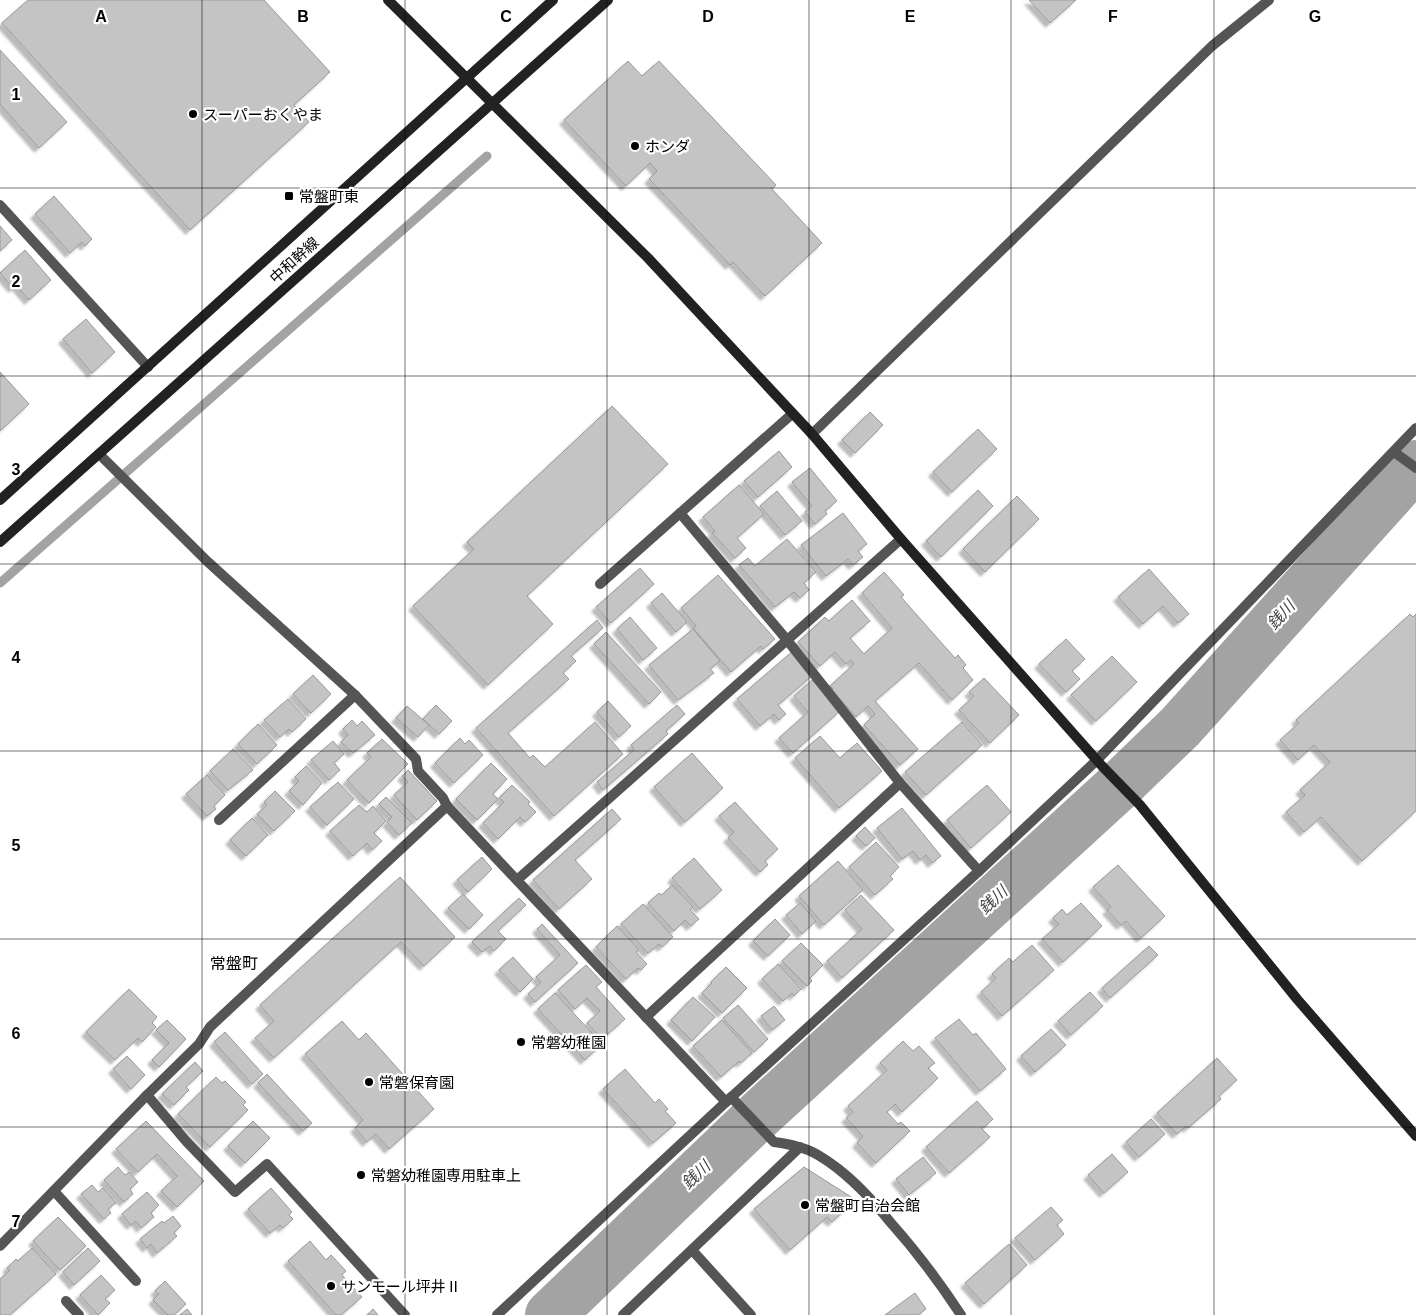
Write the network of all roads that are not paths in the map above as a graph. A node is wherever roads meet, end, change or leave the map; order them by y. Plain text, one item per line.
1 (388, 0) edge
2 (553, 0) edge
3 (608, 0) edge
4 (1268, 0) edge
5 (468, 78) junction
6 (493, 103) junction
7 (0, 205) edge
8 (148, 367) junction
9 (792, 414) junction
10 (1416, 428) edge
11 (812, 434) junction
12 (100, 454) junction
13 (1398, 454) junction
14 (1416, 468) edge
15 (0, 500) edge
16 (680, 513) junction
17 (901, 539) junction
18 (0, 542) edge
19 (600, 584) dead end
20 (787, 640) junction
21 (355, 695) junction
22 (1100, 763) junction
23 (900, 783) junction
24 (447, 806) junction
25 (219, 820) dead end
26 (979, 871) junction
27 (517, 880) junction
28 (646, 1017) junction
29 (147, 1095) junction
30 (729, 1099) junction
31 (1416, 1136) edge
32 (800, 1147) junction
33 (54, 1191) junction
34 (0, 1246) edge
35 (692, 1250) junction
36 (136, 1281) dead end
37 (66, 1301) dead end
38 (79, 1315) edge
39 (405, 1315) edge
40 (497, 1315) edge
41 (623, 1315) edge
42 (751, 1315) edge
43 (961, 1315) edge

1 - 5 main road
2 - 5 main road, 中和幹線
3 - 6 main road, 中和幹線
4 - 11 street
5 - 6 main road
5 - 8 main road, 中和幹線
6 - 9 main road
6 - 12 main road, 中和幹線
7 - 8 street
8 - 15 main road, 中和幹線
9 - 11 main road
9 - 16 street
10 - 13 street
11 - 17 main road
12 - 18 main road, 中和幹線
12 - 21 street
13 - 14 street
13 - 22 street
16 - 19 street
16 - 20 street
17 - 20 street
17 - 22 main road
20 - 23 street
20 - 27 street
21 - 24 street
21 - 25 street
22 - 26 street
22 - 31 main road
23 - 26 street
23 - 28 street
24 - 27 street
24 - 29 street
26 - 30 street
27 - 28 street
28 - 30 street
29 - 33 street
29 - 39 street
30 - 32 street
30 - 40 street
32 - 35 street
32 - 43 street
33 - 34 street
33 - 36 street
35 - 41 street
35 - 42 street
37 - 38 street

